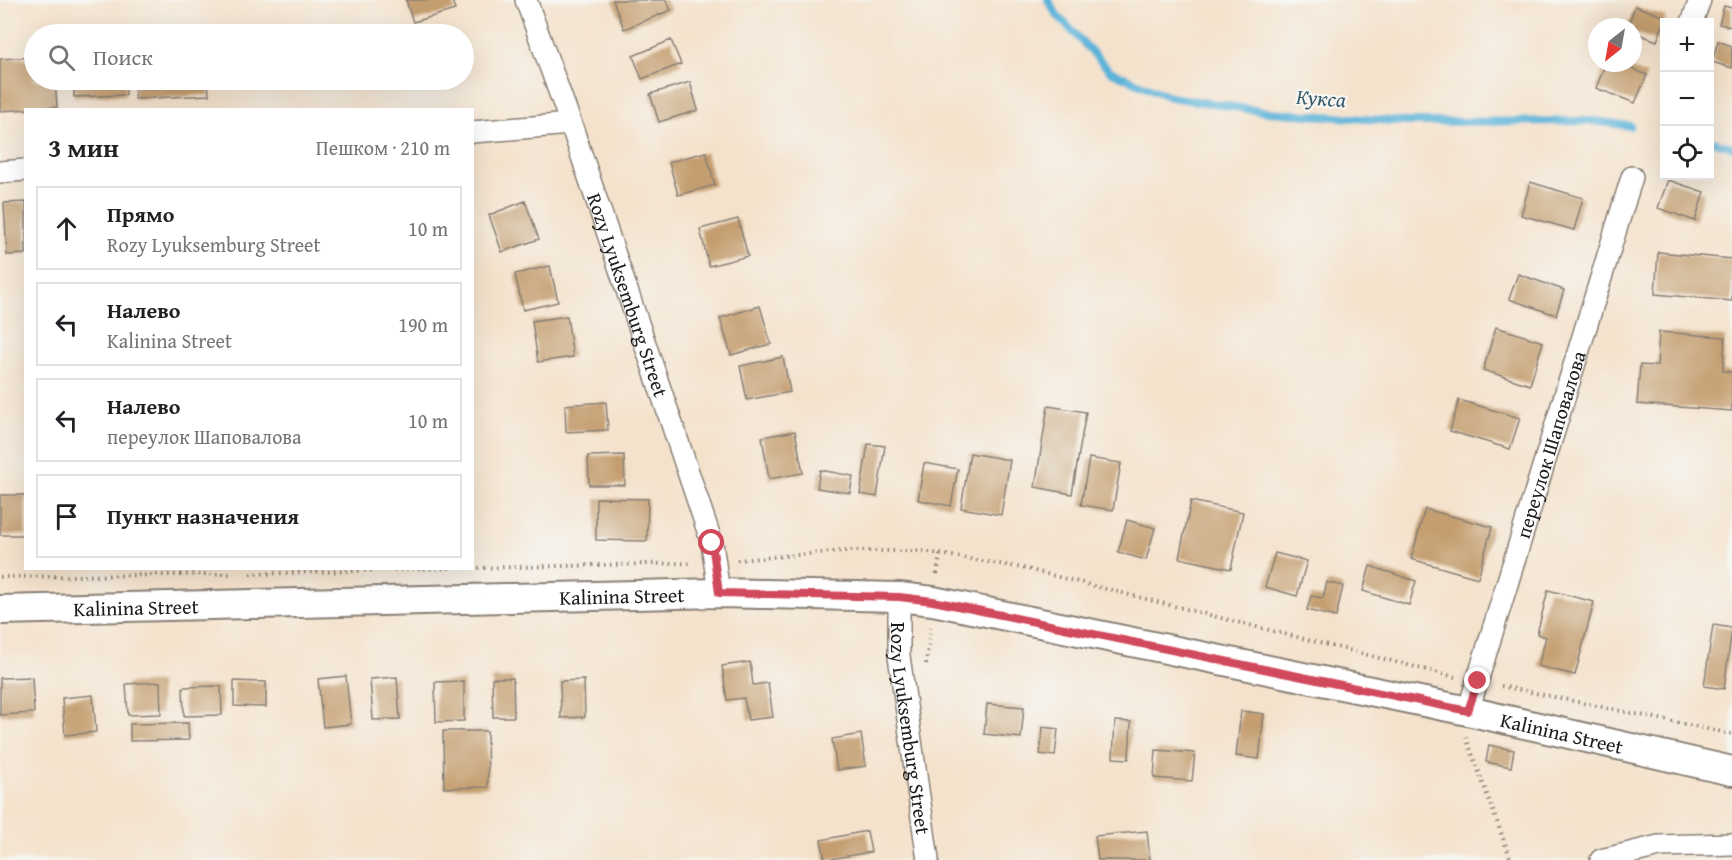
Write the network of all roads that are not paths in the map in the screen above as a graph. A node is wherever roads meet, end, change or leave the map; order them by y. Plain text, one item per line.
1 (526, 0) edge
2 (1700, 0) edge
3 (1693, 18) edge
4 (572, 124) junction
5 (474, 132) edge
6 (24, 170) edge
7 (0, 172) edge
8 (1632, 177) dead end
9 (719, 593) junction
10 (899, 597) junction
11 (0, 610) edge
12 (1462, 710) junction
13 (1732, 771) edge
14 (1732, 844) edge
15 (928, 860) edge
16 (1601, 860) edge

1 - 4 street, Rozy Lyuksemburg Street
2 - 3 street
4 - 5 street
4 - 9 street, Rozy Lyuksemburg Street
6 - 7 street
8 - 12 street, переулок Шаповалова
9 - 10 street, Kalinina Street
9 - 11 street, Kalinina Street
10 - 12 street, Kalinina Street
10 - 15 street, Rozy Lyuksemburg Street
12 - 13 street, Kalinina Street
14 - 16 street

